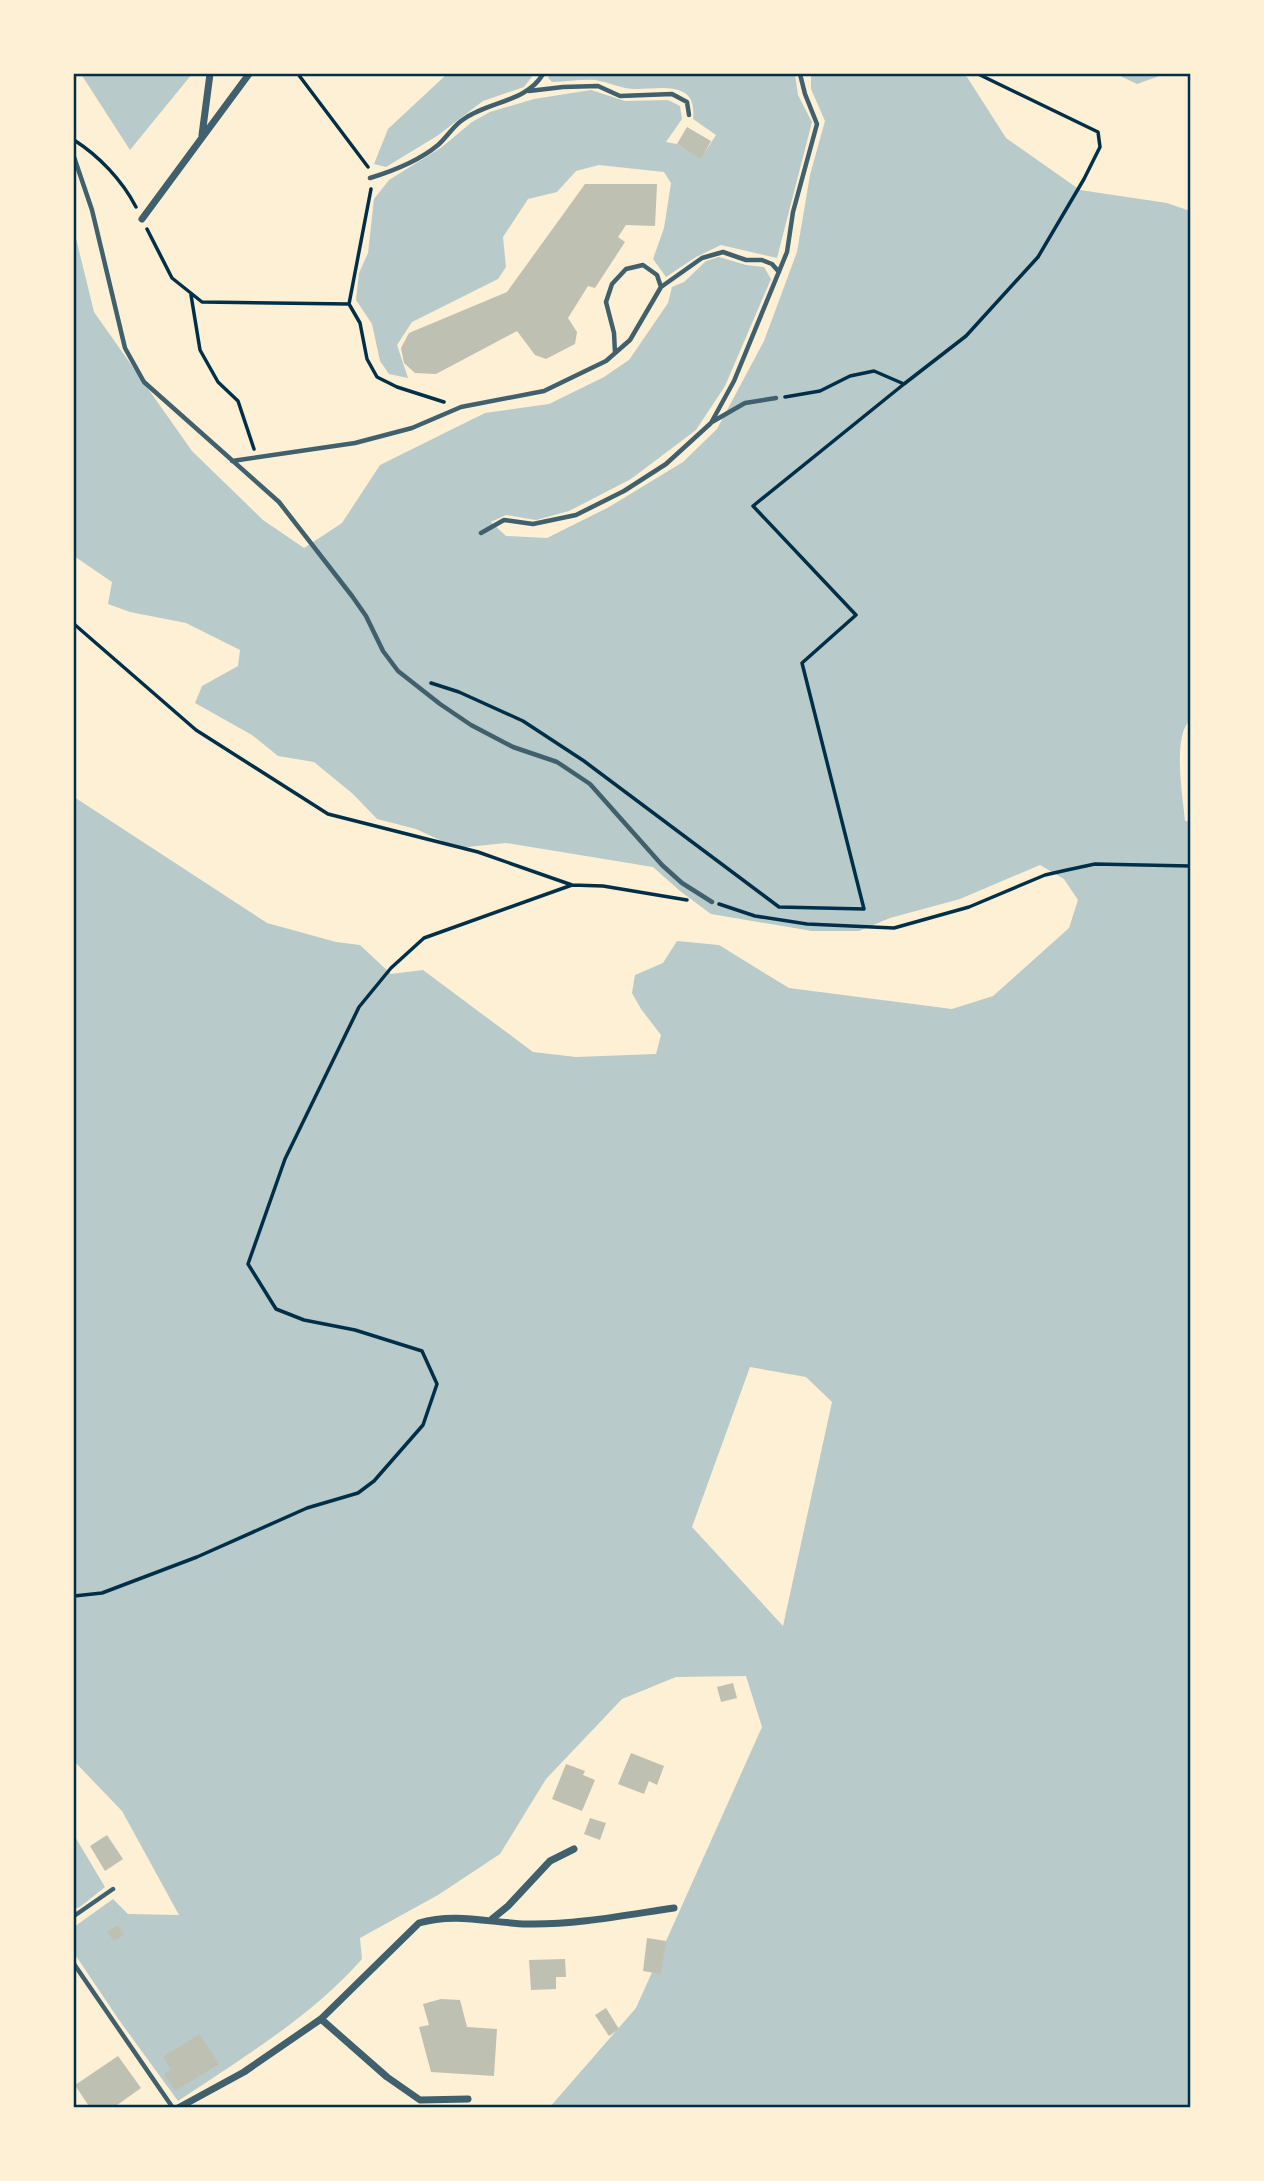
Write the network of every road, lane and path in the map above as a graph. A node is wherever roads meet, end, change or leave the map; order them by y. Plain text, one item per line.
1 (210, 74) edge
2 (249, 74) edge
3 (298, 74) edge
4 (543, 74) edge
5 (800, 74) edge
6 (978, 74) edge
7 (528, 92) junction
8 (689, 115) dead end
9 (202, 136) junction
10 (74, 140) edge
11 (74, 157) edge
12 (370, 178) junction
13 (142, 219) junction
14 (779, 273) junction
15 (661, 287) junction
16 (191, 293) junction
17 (349, 304) junction
18 (615, 353) junction
19 (904, 384) junction
20 (776, 398) joint
21 (461, 407) junction
22 (711, 422) junction
23 (257, 458) junction
24 (232, 461) junction
25 (481, 533) dead end
26 (74, 624) edge
27 (424, 681) dead end
28 (1191, 866) edge
29 (572, 885) junction
30 (688, 900) dead end
31 (712, 902) joint
32 (74, 1596) edge
33 (575, 1850) dead end
34 (113, 1889) dead end
35 (674, 1908) dead end
36 (74, 1916) edge
37 (492, 1919) junction
38 (74, 1964) edge
39 (320, 2019) junction
40 (468, 2099) dead end
41 (176, 2108) edge

1 - 9 street
2 - 9 street
3 - 12 path
4 - 7 lane
5 - 14 lane
6 - 19 path
7 - 8 lane
7 - 12 lane
9 - 13 street
10 - 13 path
11 - 24 lane
12 - 17 path
13 - 16 path
14 - 15 lane
14 - 22 lane
15 - 18 lane
15 - 18 lane
16 - 17 path
16 - 23 path
17 - 21 path
18 - 21 lane
19 - 20 path
19 - 27 path
20 - 22 lane
21 - 23 lane
22 - 25 lane
23 - 24 lane
24 - 31 lane
26 - 29 path
28 - 31 path
29 - 30 path
29 - 32 path
33 - 37 street
34 - 36 lane
35 - 37 street
37 - 39 street
38 - 41 lane
39 - 40 street
39 - 41 street

